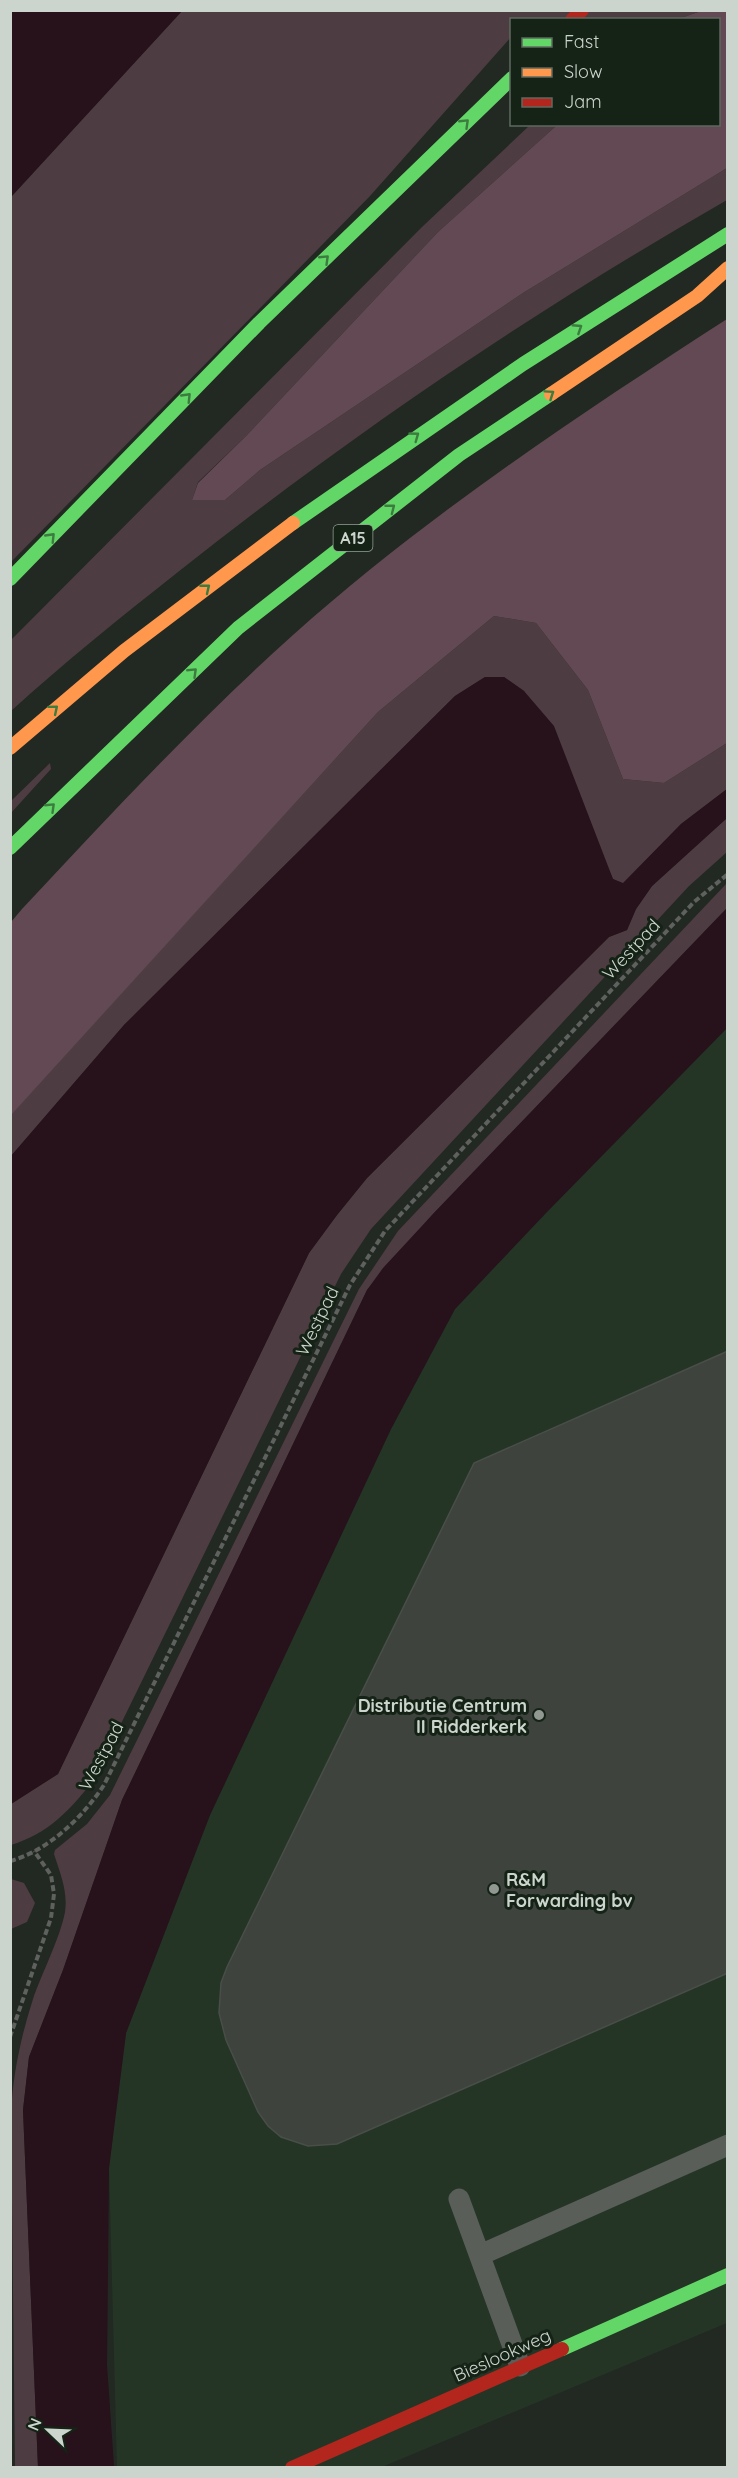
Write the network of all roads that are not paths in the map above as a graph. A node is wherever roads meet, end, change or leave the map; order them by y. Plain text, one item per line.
1 (510, 80) edge
2 (728, 234) edge
3 (728, 268) edge
4 (10, 579) edge
5 (10, 748) edge
6 (10, 848) edge
7 (728, 2145) edge
8 (459, 2199) dead end
9 (480, 2255) junction
10 (728, 2275) edge
11 (520, 2366) junction
12 (291, 2468) edge

4 -> 1 main road
5 -> 2 main road, A15
6 -> 3 main road, A15
7 - 9 lane
8 - 9 lane
9 - 11 lane
10 - 11 main road, Bieslookweg
11 - 12 main road, Bieslookweg

